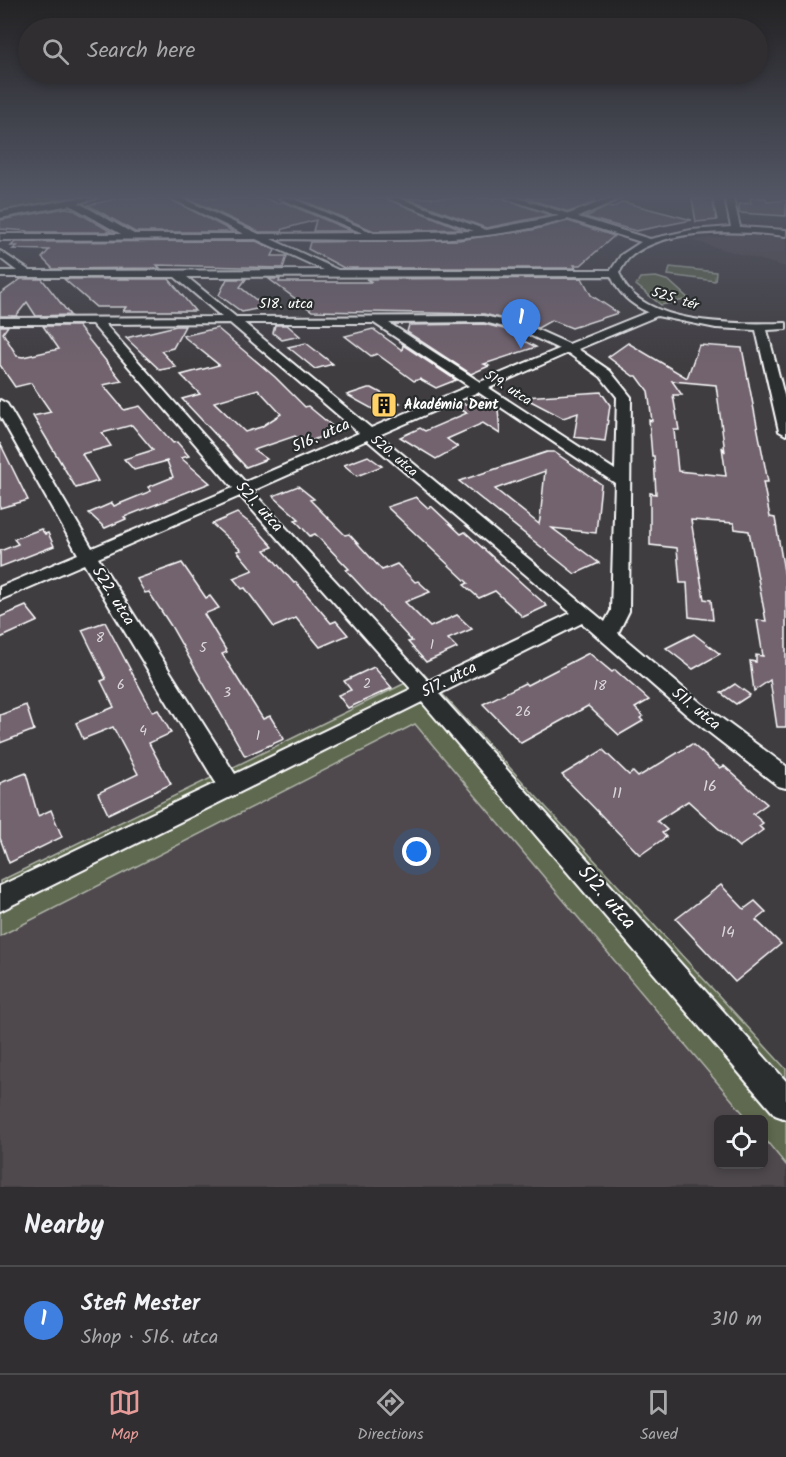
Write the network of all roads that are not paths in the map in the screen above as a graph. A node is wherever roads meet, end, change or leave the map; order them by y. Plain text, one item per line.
1 (293, 253) edge
2 (631, 253) edge
3 (0, 254) edge
4 (614, 273) junction
5 (0, 274) edge
6 (28, 274) junction
7 (177, 274) junction
8 (339, 274) junction
9 (657, 312) junction
10 (376, 319) junction
11 (95, 320) junction
12 (231, 320) junction
13 (0, 321) edge
14 (786, 326) edge
15 (761, 327) junction
16 (567, 349) junction
17 (477, 386) junction
18 (0, 404) edge
19 (786, 431) edge
20 (368, 434) junction
21 (622, 482) junction
22 (243, 490) junction
23 (88, 556) junction
24 (0, 594) edge
25 (584, 614) junction
26 (608, 635) junction
27 (426, 692) junction
28 (786, 779) edge
29 (230, 785) junction
30 (0, 899) edge
31 (786, 1104) edge

1 - 8 street
2 - 4 street
3 - 6 street
4 - 8 street
4 - 9 street, 525. tér
5 - 6 street
6 - 7 street
7 - 8 street
7 - 12 street, 520. utca
9 - 15 street, 525. tér
9 - 16 street, 516. utca
10 - 12 street, 518. utca
10 - 16 street, 518. utca
10 - 17 street, 519. utca
11 - 12 street, 518. utca
11 - 13 street, 518. utca
11 - 22 street, 521. utca
12 - 20 street, 520. utca
14 - 15 street, 525. tér
15 - 19 street
16 - 17 street, 516. utca
16 - 21 street
17 - 20 street, 516. utca
17 - 21 street, 519. utca
18 - 23 street, 522. utca
20 - 22 street, 516. utca
20 - 25 street, 520. utca
21 - 26 street
22 - 23 street, 516. utca
22 - 27 street, 521. utca
23 - 24 street, 516. utca
23 - 29 street, 522. utca
25 - 26 street
25 - 27 street, 517. utca
26 - 28 street, 511. utca
27 - 29 street, 517. utca
27 - 31 street, 512. utca
29 - 30 street, 517. utca

